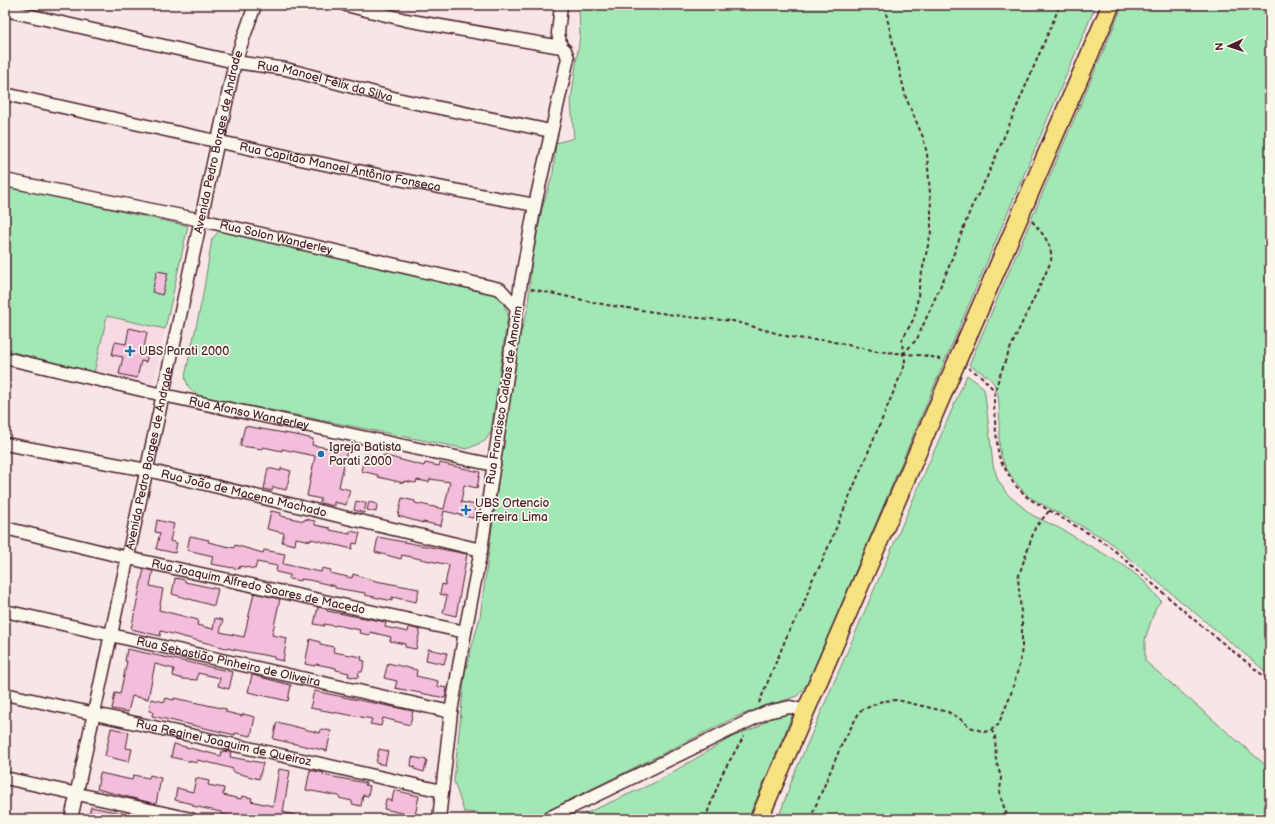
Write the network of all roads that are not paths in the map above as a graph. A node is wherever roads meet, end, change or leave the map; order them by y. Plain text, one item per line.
1 (255, 5) edge
2 (346, 5) edge
3 (561, 5) edge
4 (1112, 5) edge
5 (5, 10) edge
6 (561, 47) junction
7 (235, 62) junction
8 (5, 94) edge
9 (551, 131) junction
10 (218, 142) junction
11 (5, 180) edge
12 (534, 205) junction
13 (201, 220) junction
14 (521, 284) junction
15 (500, 289) junction
16 (518, 308) junction
17 (5, 358) edge
18 (163, 395) junction
19 (5, 444) edge
20 (494, 465) junction
21 (147, 470) junction
22 (5, 528) edge
23 (481, 550) junction
24 (128, 558) junction
25 (5, 611) edge
26 (464, 632) junction
27 (111, 635) junction
28 (5, 694) edge
29 (805, 711) junction
30 (451, 712) junction
31 (94, 714) junction
32 (5, 778) edge
33 (442, 791) junction
34 (77, 793) junction
35 (71, 819) edge
36 (191, 819) edge
37 (439, 819) edge
38 (547, 819) edge
39 (759, 819) edge

1 - 7 street, Avenida Pedro Borges de Andrade
2 - 6 street
3 - 6 street, Rua Francisco Caldas de Amorim
4 - 29 highway
5 - 7 street, Rua Manoel Félix da Silva
6 - 9 street, Rua Francisco Caldas de Amorim
7 - 9 street, Rua Manoel Félix da Silva
7 - 10 street, Avenida Pedro Borges de Andrade
8 - 10 street, Rua Capitão Manoel Antônio Fonseca
9 - 12 street, Rua Francisco Caldas de Amorim
10 - 12 street, Rua Capitão Manoel Antônio Fonseca
10 - 13 street, Avenida Pedro Borges de Andrade
11 - 13 street, Rua Solon Wanderley
12 - 14 street, Rua Francisco Caldas de Amorim
13 - 15 street, Rua Solon Wanderley
13 - 18 street, Avenida Pedro Borges de Andrade
14 - 15 street
14 - 16 street, Rua Francisco Caldas de Amorim
15 - 16 street
16 - 20 street, Rua Francisco Caldas de Amorim
17 - 18 street, Rua Afonso Wanderley
18 - 20 street, Rua Afonso Wanderley
18 - 21 street, Avenida Pedro Borges de Andrade
19 - 21 street, Rua João de Macena Machado
20 - 23 street, Rua Francisco Caldas de Amorim
21 - 23 street, Rua João de Macena Machado
21 - 24 street, Avenida Pedro Borges de Andrade
22 - 24 street, Rua Joaquim Alfredo Soares de Macedo
23 - 26 street, Rua Francisco Caldas de Amorim
24 - 26 street, Rua Joaquim Alfredo Soares de Macedo
24 - 27 street, Avenida Pedro Borges de Andrade
25 - 27 street, Rua Sebastião Pinheiro de Oliveira
26 - 30 street, Rua Francisco Caldas de Amorim
27 - 30 street, Rua Sebastião Pinheiro de Oliveira
27 - 31 street, Avenida Pedro Borges de Andrade
28 - 31 street, Rua Reginei Joaquim de Queiroz
29 - 38 street
29 - 39 highway
30 - 33 street, Rua Francisco Caldas de Amorim
31 - 33 street, Rua Reginei Joaquim de Queiroz
31 - 34 street, Avenida Pedro Borges de Andrade
32 - 34 street
33 - 37 street, Rua Francisco Caldas de Amorim
34 - 35 street, Avenida Pedro Borges de Andrade
34 - 36 street

